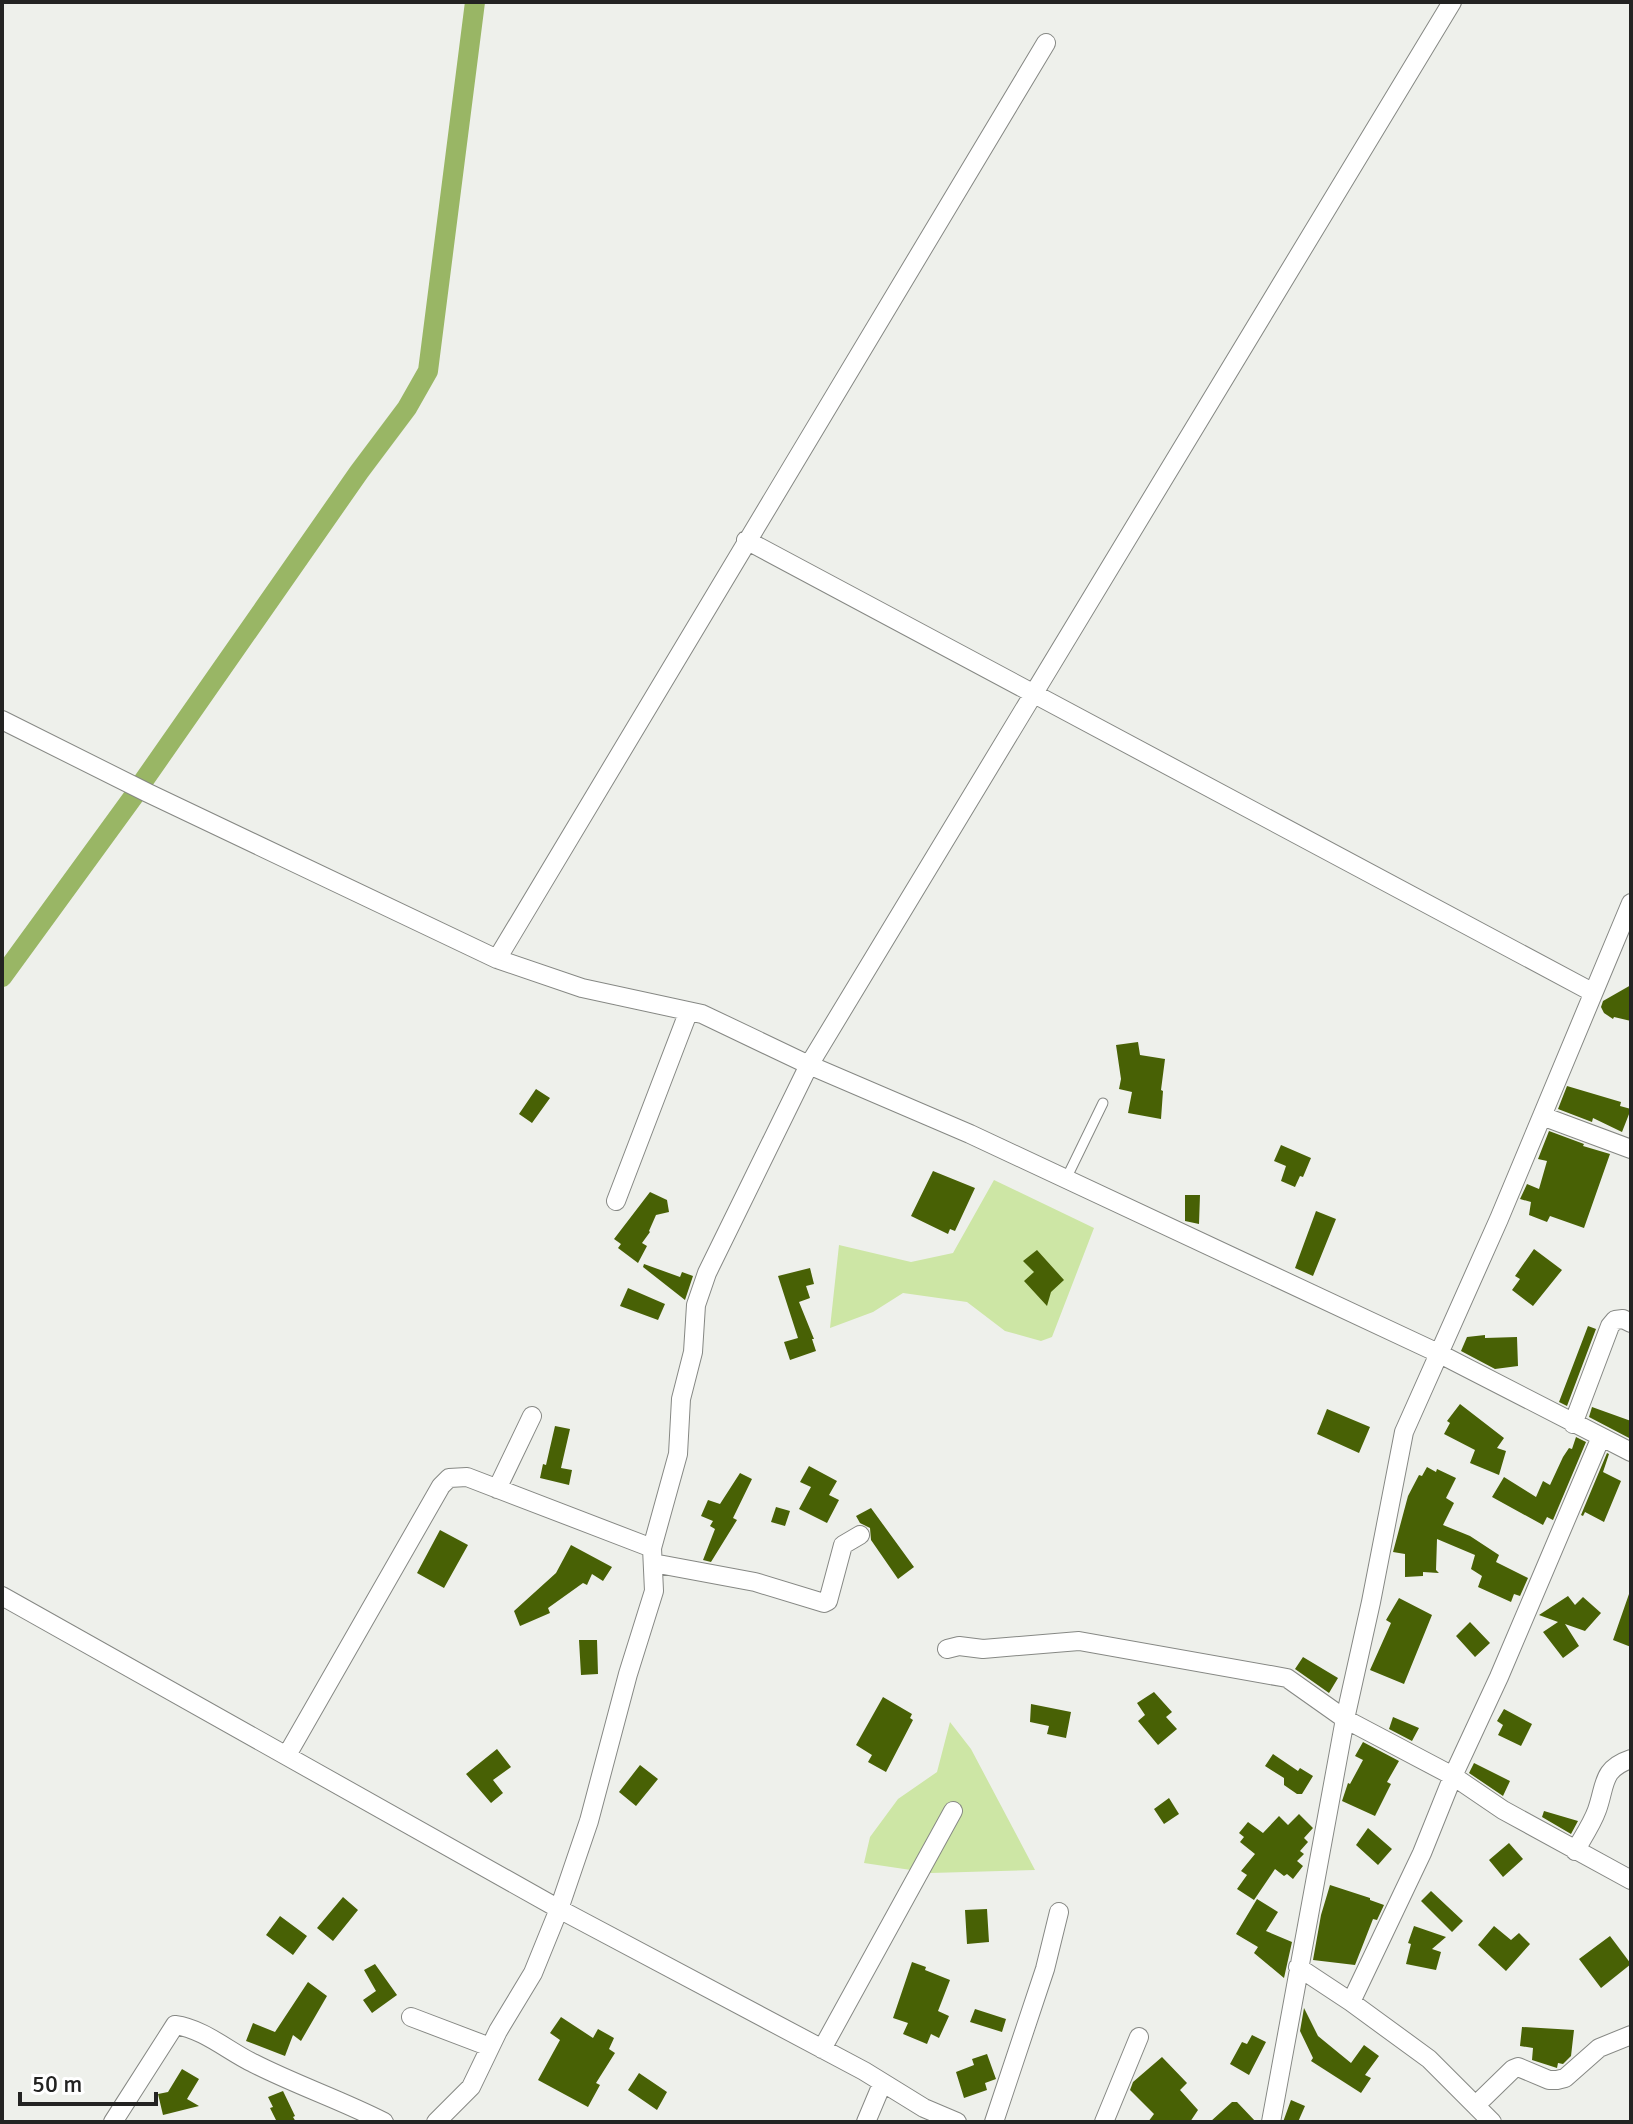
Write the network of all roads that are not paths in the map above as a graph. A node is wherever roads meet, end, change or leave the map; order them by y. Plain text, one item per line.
1 (1452, 2) edge
2 (1046, 43) dead end
3 (746, 540) junction
4 (1033, 694) junction
5 (2, 720) edge
6 (1631, 903) edge
7 (497, 959) junction
8 (1592, 992) junction
9 (688, 1013) junction
10 (809, 1065) junction
11 (1103, 1103) dead end
12 (1542, 1116) junction
13 (1631, 1149) edge
14 (1066, 1179) junction
15 (616, 1201) dead end
16 (1631, 1323) edge
17 (1438, 1353) junction
18 (532, 1416) dead end
19 (1573, 1424) junction
20 (1601, 1437) junction
21 (1631, 1452) edge
22 (497, 1489) junction
23 (860, 1535) dead end
24 (652, 1555) junction
25 (2, 1596) edge
26 (947, 1649) dead end
27 (1345, 1719) junction
28 (287, 1755) junction
29 (1631, 1759) edge
30 (1453, 1776) junction
31 (953, 1811) dead end
32 (1575, 1851) junction
33 (1631, 1880) edge
34 (559, 1909) junction
35 (1059, 1912) dead end
36 (1298, 1967) junction
37 (1351, 2002) junction
38 (411, 2017) dead end
39 (1631, 2035) edge
40 (1139, 2037) dead end
41 (490, 2047) junction
42 (822, 2049) junction
43 (882, 2084) junction
44 (1486, 2117) edge
45 (113, 2122) edge
46 (384, 2122) edge
47 (436, 2122) edge
48 (866, 2122) edge
49 (957, 2122) edge
50 (994, 2122) edge
51 (1104, 2122) edge
52 (1271, 2122) edge

1 - 4 street
2 - 3 street
3 - 4 street
3 - 7 street
4 - 8 street
4 - 10 street
5 - 7 street
6 - 8 street
7 - 9 street
8 - 12 street
9 - 10 street
9 - 15 street
10 - 14 street
10 - 24 street
11 - 14 lane
12 - 13 street
12 - 17 street
14 - 17 street
16 - 19 street
17 - 19 street
17 - 27 street
18 - 22 street
19 - 20 street
20 - 21 street
20 - 30 street
22 - 24 street
22 - 28 street
23 - 24 street
24 - 34 street
25 - 28 street
26 - 27 street
27 - 30 street
27 - 36 street
28 - 34 street
29 - 32 street
30 - 32 street
30 - 37 street
31 - 42 street
32 - 33 street
34 - 41 street
34 - 42 street
35 - 50 street
36 - 37 street
36 - 52 street
37 - 44 street
38 - 41 street
39 - 44 street
40 - 51 street
41 - 47 street
42 - 43 street
43 - 48 street
43 - 49 street
45 - 46 street

